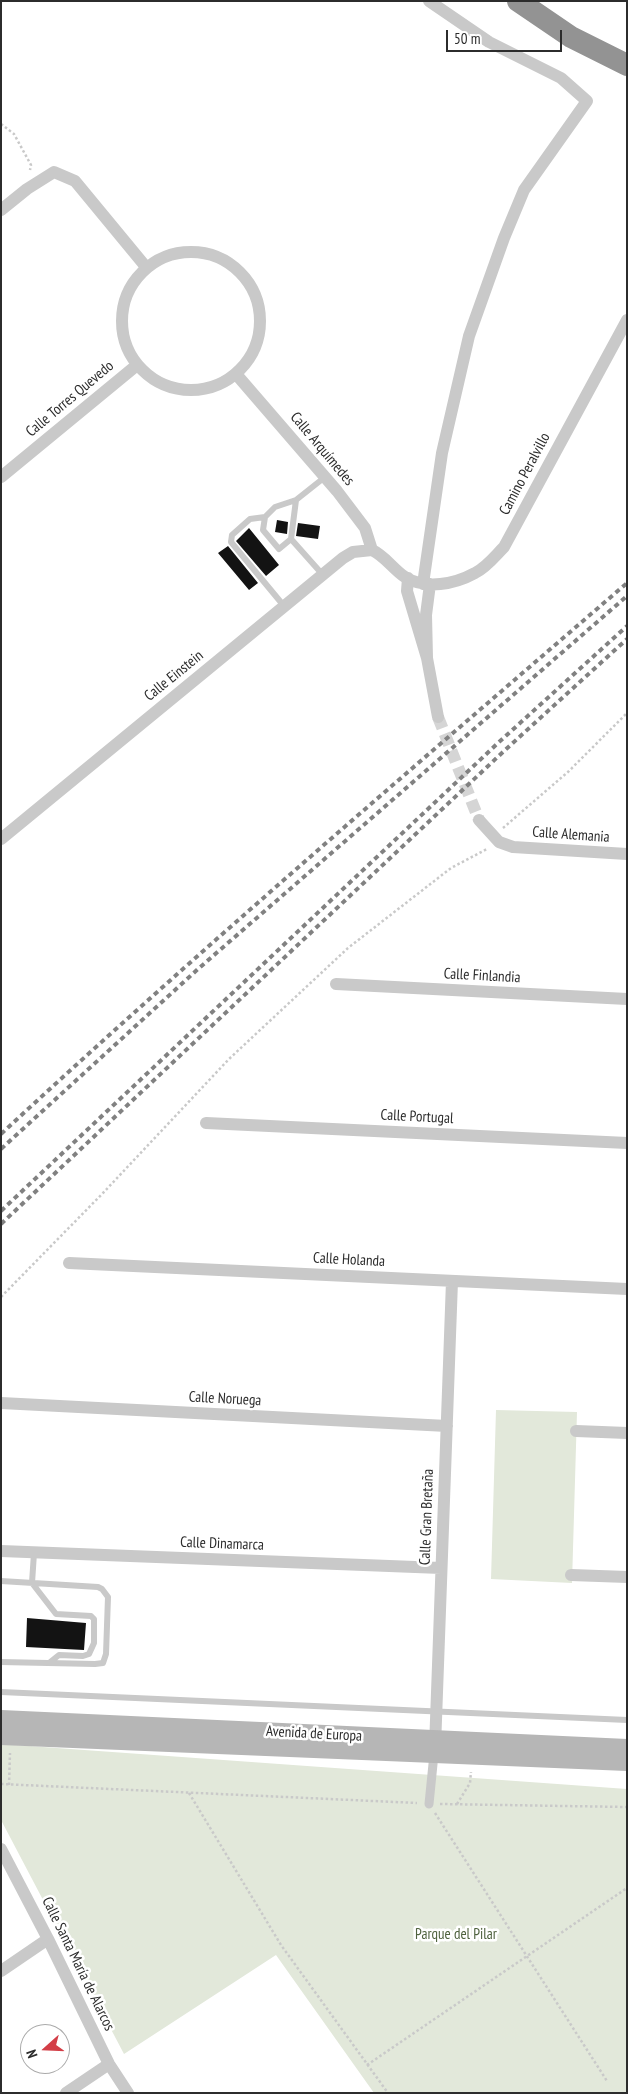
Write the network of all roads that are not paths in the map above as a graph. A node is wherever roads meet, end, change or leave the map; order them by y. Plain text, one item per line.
1 (429, 1) edge
2 (518, 1) edge
3 (627, 65) edge
4 (1, 210) edge
5 (146, 267) junction
6 (627, 320) edge
7 (137, 365) junction
8 (236, 374) junction
9 (1, 477) edge
10 (325, 477) junction
11 (296, 500) junction
12 (265, 517) junction
13 (291, 539) junction
14 (372, 550) junction
15 (322, 575) junction
16 (408, 578) junction
17 (427, 584) junction
18 (284, 606) junction
19 (427, 658) junction
20 (438, 716) tunnel mouth
21 (479, 820) tunnel mouth
22 (1, 839) edge
23 (627, 854) edge
24 (336, 984) dead end
25 (627, 999) edge
26 (206, 1123) dead end
27 (627, 1143) edge
28 (69, 1263) dead end
29 (452, 1282) junction
30 (627, 1289) edge
31 (1, 1403) edge
32 (447, 1426) junction
33 (576, 1432) dead end
34 (627, 1433) edge
35 (1, 1551) edge
36 (34, 1553) junction
37 (441, 1568) junction
38 (571, 1575) dead end
39 (627, 1577) edge
40 (1, 1581) edge
41 (32, 1583) junction
42 (1, 1662) edge
43 (49, 1664) junction
44 (1, 1692) edge
45 (436, 1712) junction
46 (1, 1720) edge
47 (627, 1720) edge
48 (6, 1736) edge
49 (435, 1747) junction
50 (627, 1748) edge
51 (627, 1762) edge
52 (429, 1804) road end
53 (1, 1849) edge
54 (48, 1938) junction
55 (1, 1971) edge
56 (109, 2064) junction
57 (66, 2093) edge
58 (128, 2093) edge

1 - 17 street
2 - 3 highway
4 - 5 street
5 - 7 street
5 - 8 street
6 - 17 street, Camino Peralvillo
7 - 8 street
7 - 9 street, Calle Torres Quevedo
8 - 10 street, Calle Arquímedes
10 - 11 lane
10 - 14 street, Calle Arquímedes
11 - 12 lane
11 - 13 lane
12 - 13 lane
12 - 18 lane
13 - 15 lane
14 - 15 street, Calle Einstein
14 - 16 street
15 - 18 street, Calle Einstein
16 - 17 street
16 - 19 street
17 - 19 street
18 - 22 street, Calle Einstein
19 - 20 street
21 - 23 street, Calle Alemania
24 - 25 street, Calle Finlandia
26 - 27 street, Calle Portugal
28 - 29 street, Calle Holanda
29 - 30 street, Calle Holanda
29 - 32 street, Calle Gran Bretaña
31 - 32 street, Calle Noruega
32 - 37 street, Calle Gran Bretaña
33 - 34 street
35 - 36 street, Calle Dinamarca
36 - 37 street, Calle Dinamarca
36 - 41 lane
37 - 45 street, Calle Gran Bretaña
38 - 39 street
40 - 41 lane
41 - 43 lane
41 - 43 lane
42 - 43 lane
44 - 45 lane
45 - 47 lane
45 - 49 street, Calle Gran Bretaña
46 - 49 main road, Avenida de Europa
48 - 49 main road, Avenida de Europa
49 - 50 main road, Avenida de Europa
49 - 51 main road, Avenida de Europa
49 - 52 street
53 - 54 street, Calle Santa María de Alarcos
54 - 55 street
54 - 56 street, Calle Santa María de Alarcos
56 - 57 street
56 - 58 street, Calle Santa María de Alarcos

